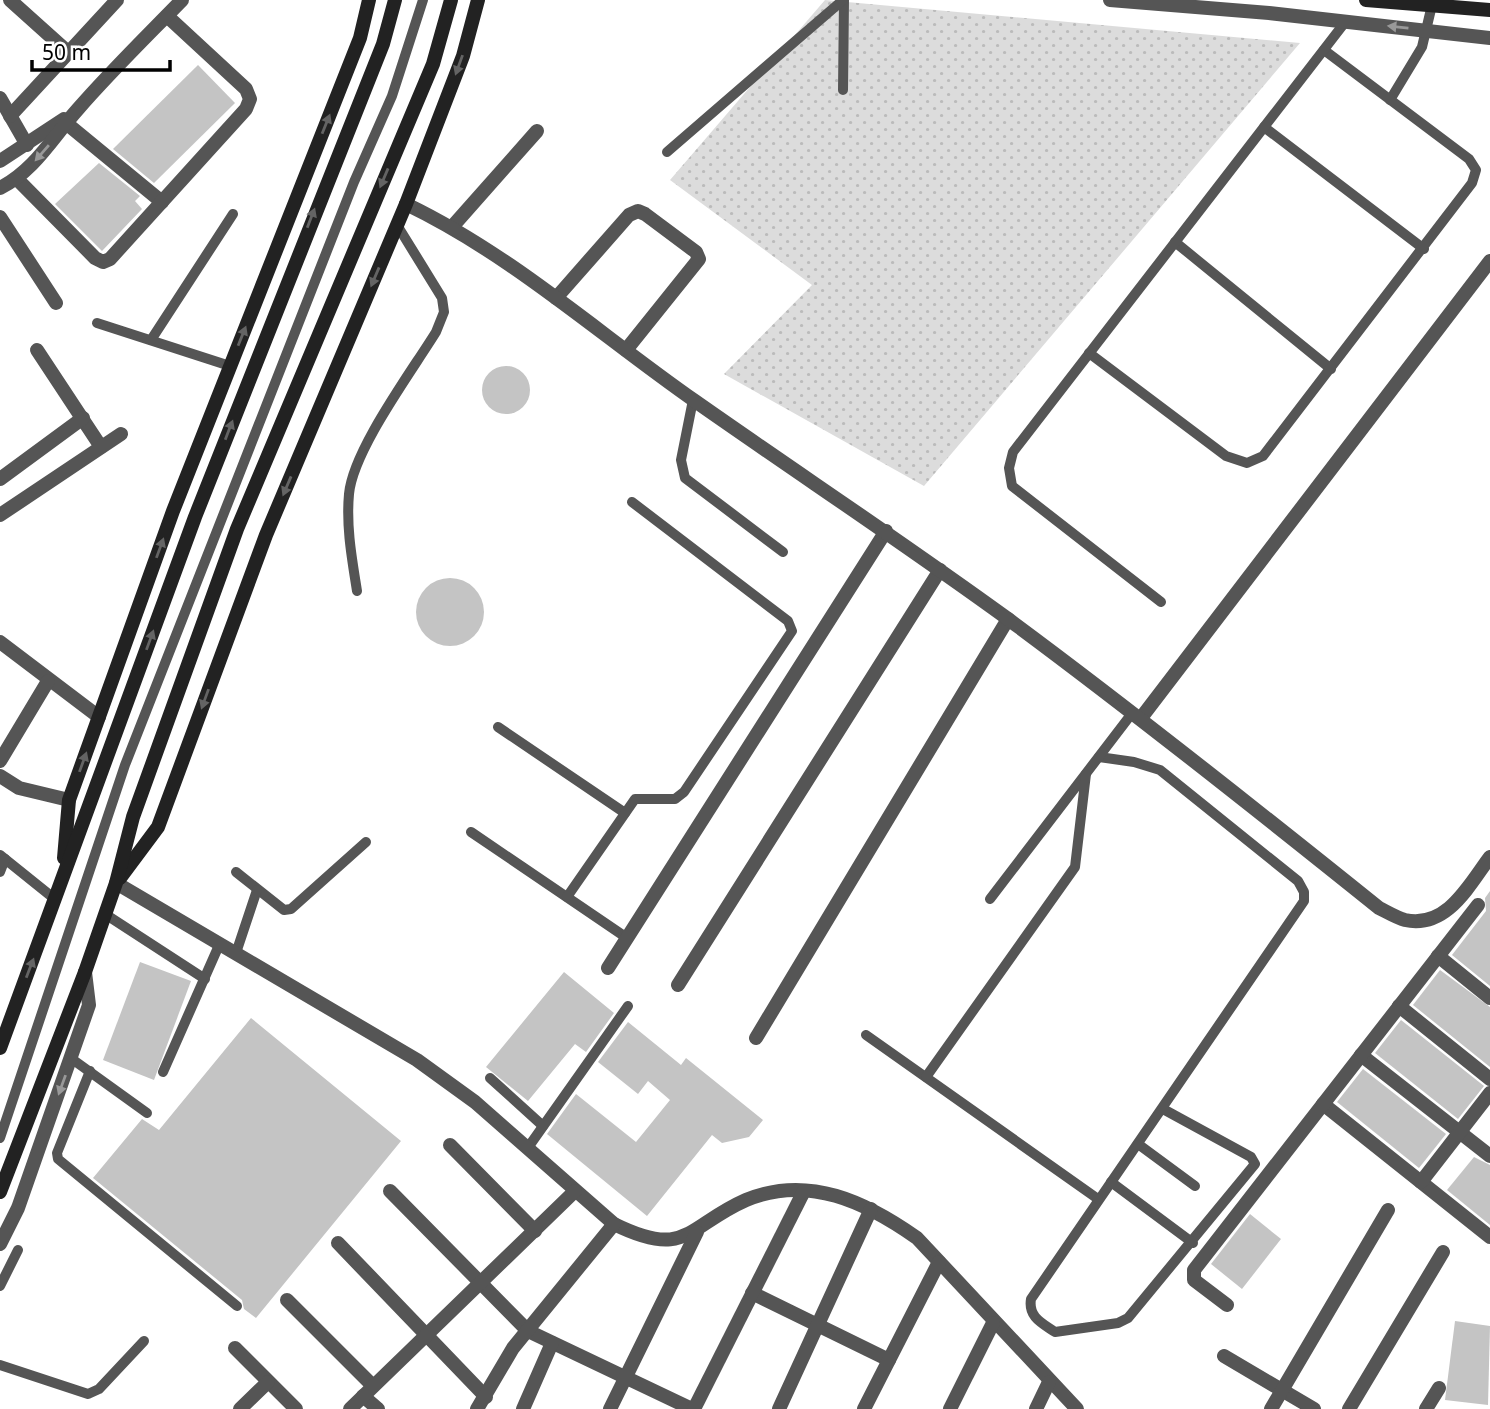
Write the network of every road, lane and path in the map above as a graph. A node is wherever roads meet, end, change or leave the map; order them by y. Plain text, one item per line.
1 (9, 0) edge
2 (182, 0) edge
3 (369, 0) edge
4 (395, 0) edge
5 (423, 0) edge
6 (451, 0) edge
7 (478, 0) edge
8 (844, 0) edge
9 (1110, 0) edge
10 (1366, 0) edge
11 (111, 2) edge
12 (1432, 5) junction
13 (0, 9) edge
14 (1490, 10) edge
15 (167, 16) junction
16 (1346, 21) junction
17 (1428, 31) junction
18 (1490, 38) edge
19 (1324, 50) junction
20 (69, 53) junction
21 (843, 90) dead end
22 (1, 100) edge
23 (1390, 100) junction
24 (77, 110) junction
25 (10, 116) junction
26 (66, 123) junction
27 (1264, 127) junction
28 (537, 131) dead end
29 (27, 145) junction
30 (667, 152) dead end
31 (0, 161) edge
32 (17, 179) junction
33 (0, 188) edge
34 (162, 202) junction
35 (406, 204) junction
36 (233, 214) dead end
37 (0, 217) edge
38 (397, 225) junction
39 (452, 227) junction
40 (1175, 242) junction
41 (1423, 249) junction
42 (1490, 261) edge
43 (556, 298) junction
44 (56, 303) dead end
45 (97, 323) dead end
46 (151, 340) junction
47 (37, 350) dead end
48 (626, 350) junction
49 (1090, 353) junction
50 (230, 366) junction
51 (1331, 369) junction
52 (693, 400) junction
53 (83, 418) junction
54 (121, 434) dead end
55 (101, 447) junction
56 (1, 476) edge
57 (632, 502) dead end
58 (0, 514) edge
59 (886, 531) junction
60 (783, 552) dead end
61 (940, 570) junction
62 (357, 591) dead end
63 (1161, 602) dead end
64 (1008, 619) junction
65 (0, 642) edge
66 (48, 681) junction
67 (1137, 715) junction
68 (99, 717) junction
69 (498, 727) dead end
70 (1099, 757) junction
71 (0, 761) edge
72 (1086, 774) junction
73 (0, 776) edge
74 (69, 800) junction
75 (625, 813) junction
76 (471, 832) dead end
77 (366, 842) dead end
78 (3, 857) edge
79 (1490, 858) edge
80 (236, 872) dead end
81 (0, 873) edge
82 (63, 877) junction
83 (116, 883) junction
84 (257, 890) junction
85 (1463, 893) junction
86 (567, 897) junction
87 (990, 899) dead end
88 (56, 900) junction
89 (1478, 905) junction
90 (105, 914) junction
91 (1490, 915) edge
92 (627, 938) junction
93 (220, 943) junction
94 (236, 953) junction
95 (1438, 956) junction
96 (608, 968) dead end
97 (85, 972) junction
98 (205, 979) junction
99 (677, 985) dead end
100 (1490, 998) edge
101 (628, 1006) dead end
102 (1399, 1006) junction
103 (3, 1034) edge
104 (866, 1035) dead end
105 (756, 1038) dead end
106 (0, 1048) edge
107 (1361, 1055) junction
108 (72, 1059) junction
109 (90, 1071) junction
110 (163, 1072) dead end
111 (926, 1077) junction
112 (490, 1078) dead end
113 (1490, 1079) edge
114 (1490, 1093) edge
115 (1323, 1104) junction
116 (1163, 1109) junction
117 (147, 1113) dead end
118 (543, 1126) junction
119 (1460, 1132) junction
120 (0, 1138) edge
121 (1138, 1144) junction
122 (450, 1145) dead end
123 (527, 1149) junction
124 (1490, 1156) edge
125 (1111, 1182) junction
126 (1421, 1182) junction
127 (1195, 1186) dead end
128 (390, 1191) dead end
129 (575, 1191) junction
130 (804, 1191) junction
131 (0, 1192) edge
132 (1098, 1199) junction
133 (871, 1209) junction
134 (1388, 1210) dead end
135 (614, 1224) junction
136 (534, 1231) junction
137 (697, 1232) junction
138 (1490, 1237) edge
139 (1193, 1242) junction
140 (338, 1243) dead end
141 (7, 1245) edge
142 (1443, 1252) dead end
143 (939, 1262) junction
144 (479, 1284) junction
145 (0, 1286) edge
146 (752, 1293) junction
147 (287, 1300) dead end
148 (237, 1306) dead end
149 (1227, 1306) dead end
150 (993, 1323) junction
151 (818, 1325) junction
152 (528, 1331) junction
153 (426, 1336) junction
154 (144, 1341) dead end
155 (552, 1343) junction
156 (235, 1348) dead end
157 (1224, 1356) dead end
158 (889, 1360) junction
159 (0, 1365) edge
160 (625, 1378) junction
161 (268, 1382) junction
162 (1049, 1382) junction
163 (1439, 1388) dead end
164 (1282, 1390) junction
165 (368, 1391) junction
166 (482, 1403) edge
167 (529, 1407) edge
168 (240, 1409) edge
169 (296, 1409) edge
170 (350, 1409) edge
171 (378, 1409) edge
172 (610, 1409) edge
173 (693, 1409) edge
174 (779, 1409) edge
175 (864, 1409) edge
176 (950, 1409) edge
177 (1036, 1409) edge
178 (1077, 1409) edge
179 (1271, 1409) edge
180 (1314, 1409) edge
181 (1349, 1409) edge
182 (1426, 1409) edge

1 - 13 street
1 - 20 street
2 - 15 street
50 -> 3 main road
82 -> 4 main road
5 - 120 lane
6 -> 83 main road
7 -> 35 main road
8 - 21 lane
8 - 30 lane
9 - 16 street
10 - 12 main road
11 - 20 street
12 - 14 main road
12 - 17 lane
15 - 24 street
15 - 34 street
17 -> 16 street
16 - 19 lane
17 - 18 street
17 - 23 lane
19 - 23 lane
19 - 27 lane
20 - 25 street
22 - 25 street
23 - 41 lane
24 - 26 street
24 - 29 street
25 - 29 street
26 -> 32 street
26 - 34 street
27 - 40 lane
27 - 41 lane
28 - 39 street
29 - 31 street
32 - 33 street
32 - 34 street
35 - 38 main road
35 - 39 street
36 - 46 lane
37 - 44 street
38 - 62 lane
38 -> 83 main road
39 - 43 street
40 - 49 lane
40 - 51 lane
41 - 51 lane
42 - 67 street
43 - 48 street
43 - 48 street
45 - 46 lane
46 - 50 lane
47 - 53 street
48 - 52 street
49 - 51 lane
49 - 63 lane
68 -> 50 main road
52 - 59 street
52 - 60 lane
53 - 55 street
53 - 56 street
54 - 55 street
55 - 58 street
57 - 75 lane
59 - 61 street
59 - 92 street
61 - 64 street
61 - 99 street
64 - 67 street
64 - 105 street
65 - 66 street
66 - 68 street
66 - 71 street
67 - 70 lane
67 - 85 street
74 -> 68 main road
69 - 75 lane
70 - 72 lane
70 - 116 lane
72 - 87 lane
72 - 111 lane
73 - 74 street
74 - 82 main road
75 - 86 lane
76 - 86 lane
77 - 84 lane
78 - 81 lane
78 - 88 lane
79 - 85 street
80 - 84 lane
82 - 88 main road
83 - 90 main road
83 - 93 street
84 - 94 lane
85 - 89 street
86 - 92 lane
103 -> 88 main road
89 - 91 street
89 - 95 street
90 - 97 main road
90 - 98 lane
92 - 96 street
93 - 94 street
93 - 98 lane
94 - 123 street
95 - 100 street
95 - 102 street
97 - 108 street
97 - 131 main road
98 - 110 lane
101 - 118 lane
102 - 107 street
102 - 113 street
103 - 106 main road
104 - 111 lane
107 - 115 street
107 - 119 street
108 - 109 lane
108 -> 141 street
109 - 117 lane
109 - 148 lane
111 - 132 lane
112 - 118 lane
114 - 119 street
115 - 126 street
115 - 149 street
116 - 121 lane
116 - 139 lane
118 - 123 lane
119 - 124 street
119 - 126 street
121 - 125 lane
121 - 127 lane
122 - 136 street
123 - 129 street
125 - 132 lane
125 - 139 lane
126 - 138 street
128 - 144 street
129 - 135 street
129 - 136 street
130 - 133 street
130 - 137 street
130 - 146 street
132 - 139 lane
133 - 143 street
133 - 151 street
134 - 164 street
135 - 137 street
135 - 152 street
136 - 144 street
137 - 160 street
140 - 153 street
141 - 145 lane
142 - 181 street
143 - 150 street
143 - 158 street
144 - 152 street
144 - 153 street
146 - 151 street
146 - 173 street
147 - 165 street
150 - 162 street
150 - 176 street
151 - 158 street
151 - 174 street
152 - 155 street
152 - 166 street
153 - 165 street
153 - 166 street
154 - 159 lane
155 - 160 street
155 - 167 street
156 - 161 street
157 - 164 street
158 - 175 street
160 - 172 street
160 - 173 street
161 - 168 street
161 - 169 street
162 - 177 street
162 - 178 street
163 - 182 street
164 - 179 street
164 - 180 street
165 - 170 street
165 - 171 street

